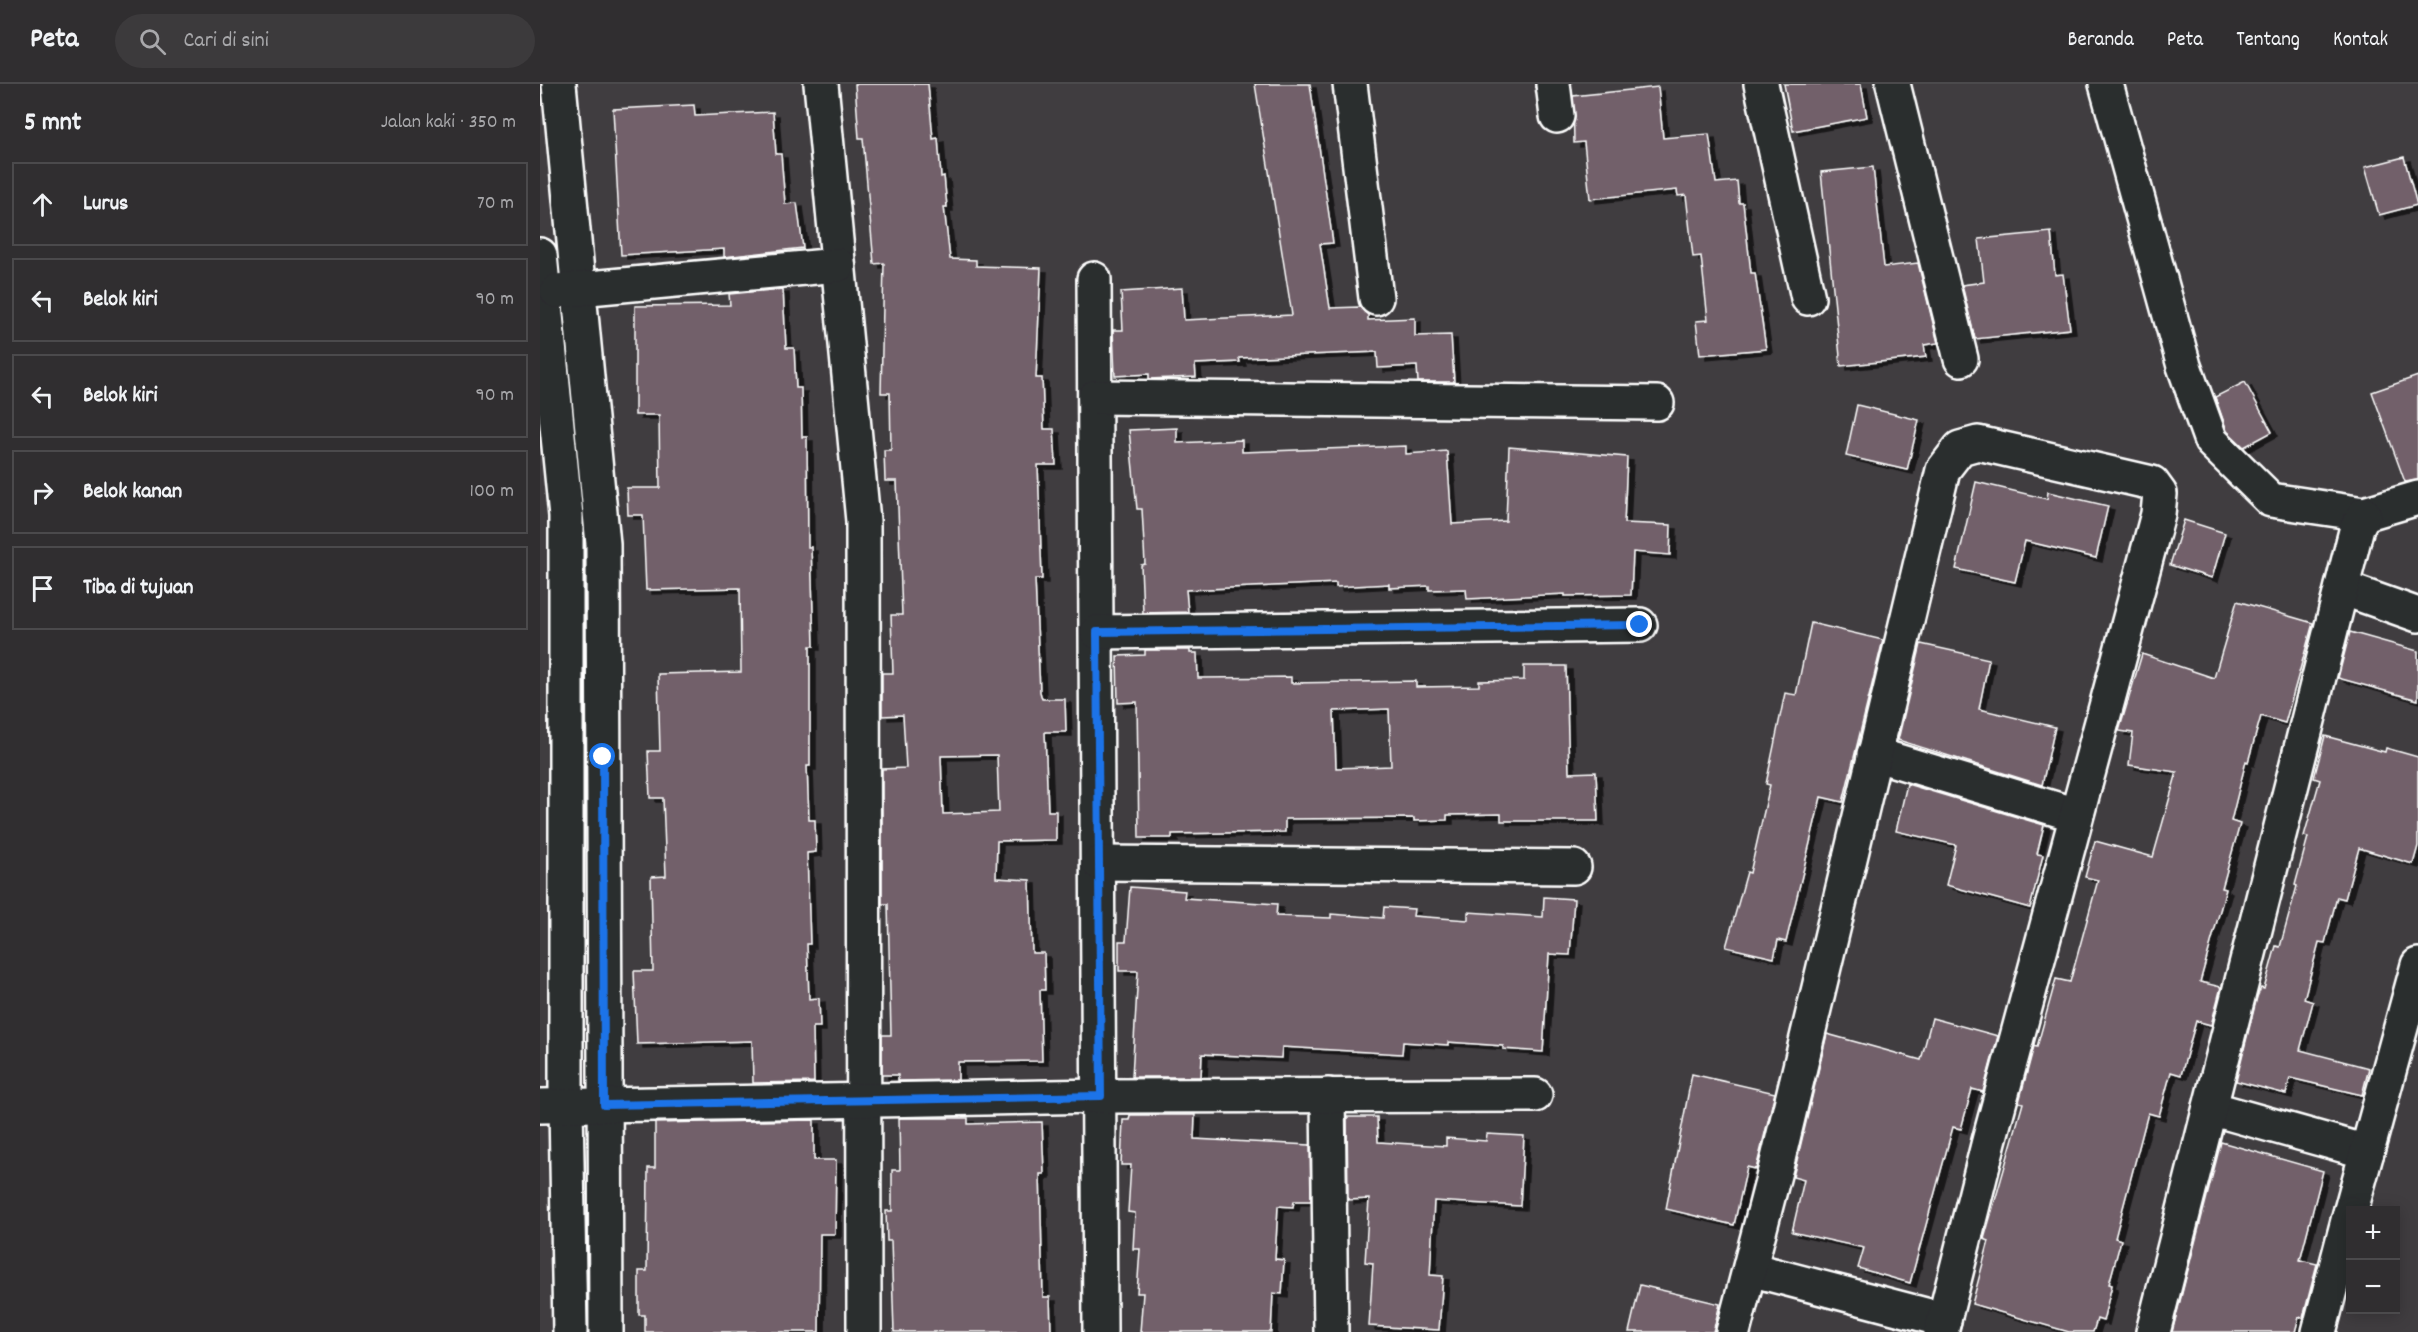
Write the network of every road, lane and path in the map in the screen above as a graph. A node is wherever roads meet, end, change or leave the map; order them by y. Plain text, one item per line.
1 (559, 84) edge
2 (821, 84) edge
3 (1350, 84) edge
4 (1553, 84) edge
5 (1761, 84) edge
6 (1893, 84) edge
7 (2106, 84) edge
8 (1557, 116) dead end
9 (540, 255) edge
10 (838, 266) junction
11 (1094, 279) dead end
12 (579, 289) junction
13 (542, 292) edge
14 (1376, 298) dead end
15 (1808, 298) dead end
16 (1961, 360) dead end
17 (1095, 397) junction
18 (1657, 403) dead end
19 (2418, 498) edge
20 (2364, 514) junction
21 (2342, 588) junction
22 (2418, 615) edge
23 (1640, 625) dead end
24 (1097, 632) junction
25 (1874, 754) junction
26 (603, 757) junction
27 (566, 760) junction
28 (2076, 815) junction
29 (1099, 863) junction
30 (1574, 867) dead end
31 (2418, 965) edge
32 (1328, 1095) junction
33 (1535, 1095) dead end
34 (1101, 1096) junction
35 (862, 1100) junction
36 (604, 1105) junction
37 (553, 1106) edge
38 (2210, 1108) junction
39 (2367, 1152) junction
40 (2353, 1206) edge
41 (2346, 1231) edge
42 (1750, 1269) junction
43 (1943, 1326) edge
44 (570, 1332) edge
45 (606, 1332) edge
46 (864, 1332) edge
47 (1100, 1332) edge
48 (1331, 1332) edge
49 (1733, 1332) edge
50 (2153, 1332) edge
51 (2319, 1332) edge

1 - 12 street
2 - 10 street
3 - 14 street
4 - 8 street
5 - 15 street
6 - 16 street
7 - 20 street
9 - 13 street
10 - 12 street
10 - 35 street
11 - 17 street
12 - 13 street
12 - 26 street
13 - 27 street
17 - 18 street
17 - 24 street
19 - 20 street
20 - 21 street
21 - 22 street
21 - 38 street
23 - 24 street
24 - 29 street
25 - 28 street
25 - 28 street
25 - 42 street
26 - 27 street
26 - 36 street
27 - 37 street
28 - 43 street
29 - 30 street
29 - 34 street
31 - 39 street
32 - 33 street
32 - 34 street
32 - 48 street
34 - 35 street
34 - 47 street
35 - 36 street
35 - 46 street
36 - 37 street
36 - 45 street
37 - 44 street
38 - 39 street
38 - 50 street
39 - 40 street
41 - 51 street
42 - 43 street
42 - 49 street

